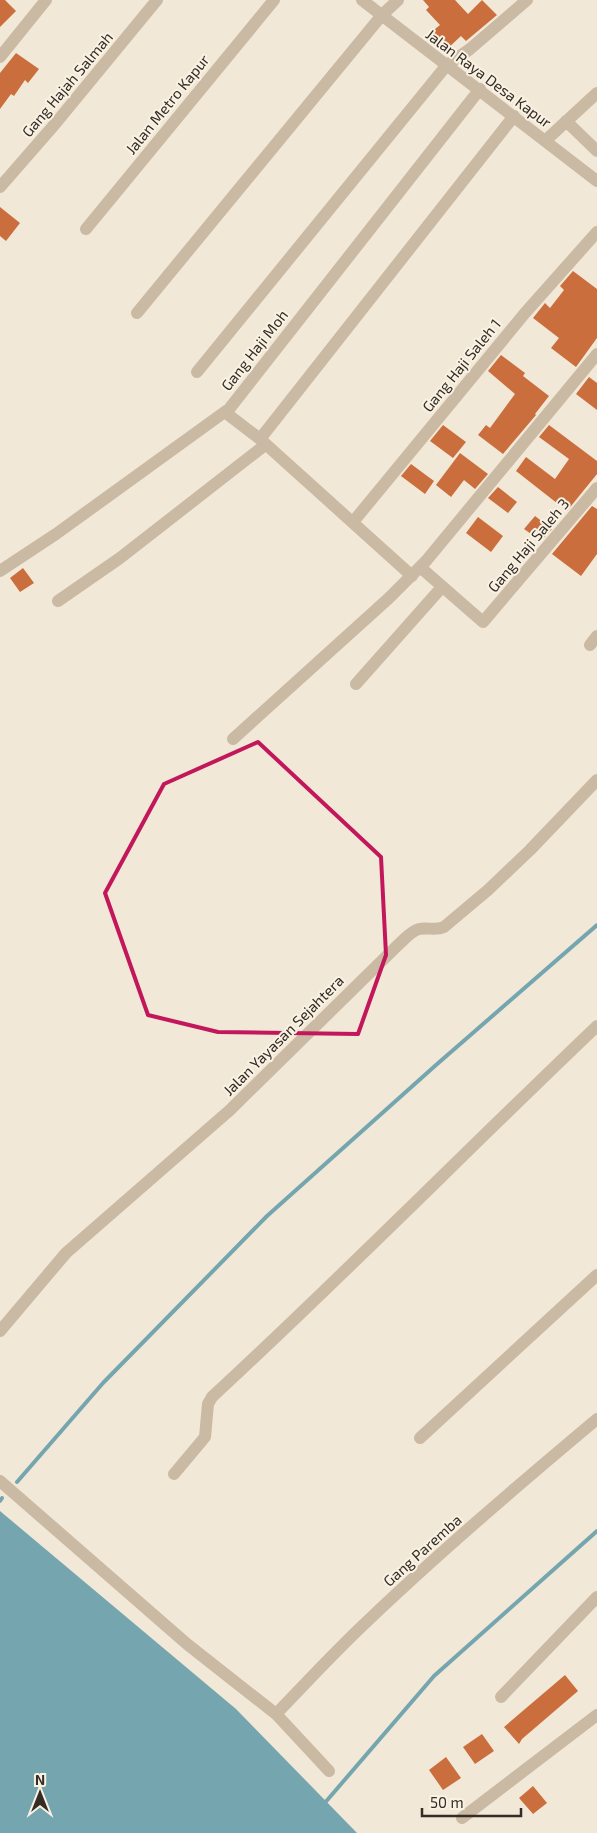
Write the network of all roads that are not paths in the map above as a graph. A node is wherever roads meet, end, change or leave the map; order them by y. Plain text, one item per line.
1 (46, 0) edge
2 (157, 0) edge
3 (274, 0) edge
4 (362, 0) edge
5 (398, 0) edge
6 (528, 0) edge
7 (382, 16) junction
8 (0, 57) edge
9 (446, 66) junction
10 (480, 89) junction
11 (597, 93) edge
12 (514, 116) junction
13 (566, 121) junction
14 (545, 140) junction
15 (597, 151) edge
16 (597, 181) edge
17 (0, 187) edge
18 (86, 229) dead end
19 (597, 232) edge
20 (137, 313) dead end
21 (597, 354) edge
22 (197, 372) dead end
23 (226, 413) junction
24 (263, 442) junction
25 (597, 488) edge
26 (353, 522) junction
27 (0, 571) edge
28 (416, 571) junction
29 (442, 587) junction
30 (58, 601) dead end
31 (356, 684) dead end
32 (233, 739) dead end
33 (597, 780) edge
34 (597, 1026) edge
35 (597, 1275) edge
36 (0, 1331) edge
37 (597, 1419) edge
38 (420, 1438) dead end
39 (174, 1474) dead end
40 (0, 1480) edge
41 (597, 1598) edge
42 (501, 1697) dead end
43 (276, 1714) junction
44 (597, 1715) edge
45 (329, 1771) dead end
46 (462, 1818) dead end

1 - 8 street
2 - 17 street, Gang Hajah Salmah
3 - 18 street, Jalan Metro Kapur
4 - 7 street, Jalan Raya Desa Kapur
5 - 7 street
6 - 9 street
7 - 9 street, Jalan Raya Desa Kapur
7 - 20 street
9 - 10 street, Jalan Raya Desa Kapur
9 - 22 street
10 - 12 street, Jalan Raya Desa Kapur
10 - 23 street, Gang Haji Moh
11 - 13 street
12 - 14 street, Jalan Raya Desa Kapur
12 - 24 street
13 - 14 street
13 - 15 street
14 - 16 street, Jalan Raya Desa Kapur
19 - 26 street, Gang Haji Saleh 1
21 - 28 street
23 - 24 street
23 - 27 street, Gang Haji Moh
24 - 26 street
24 - 30 street
25 - 29 street, Gang Haji Saleh 3
26 - 28 street
28 - 29 street
28 - 32 street
29 - 31 street
33 - 36 street, Jalan Yayasan Sejahtera
34 - 39 street
35 - 38 street
37 - 43 street, Gang Paremba
40 - 43 street
41 - 42 street
43 - 45 street
44 - 46 street

